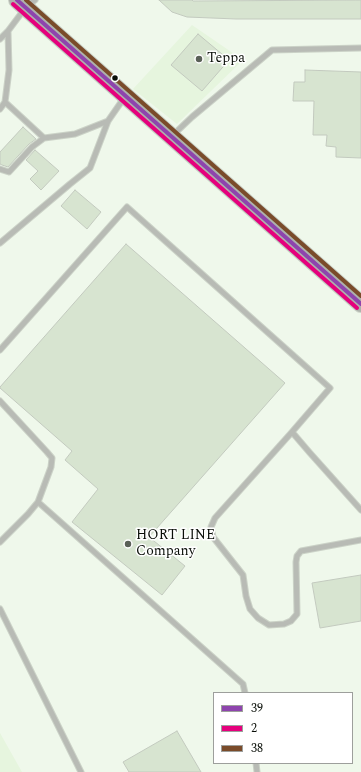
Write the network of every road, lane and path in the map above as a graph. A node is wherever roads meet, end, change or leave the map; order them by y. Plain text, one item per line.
1 (26, 2) edge
2 (8, 31) junction
3 (0, 39) edge
4 (361, 48) edge
5 (126, 96) junction
6 (5, 102) junction
7 (0, 109) edge
8 (108, 121) junction
9 (171, 137) junction
10 (44, 138) junction
11 (0, 169) edge
12 (0, 243) edge
13 (361, 304) edge
14 (0, 350) edge
15 (0, 401) edge
16 (292, 432) junction
17 (38, 502) junction
18 (361, 510) edge
19 (361, 540) edge
20 (0, 542) edge
21 (0, 609) edge
22 (245, 692) edge
23 (81, 772) edge

1 - 2 lane
1 - 5 main road
2 - 3 lane
2 - 6 lane
4 - 9 lane
5 - 8 lane
5 - 9 main road
6 - 7 lane
6 - 10 lane
8 - 10 lane
8 - 12 lane
9 - 13 main road
10 - 11 lane
14 - 16 lane
15 - 17 lane
16 - 18 lane
16 - 19 lane
17 - 20 lane
17 - 22 lane
21 - 23 lane

